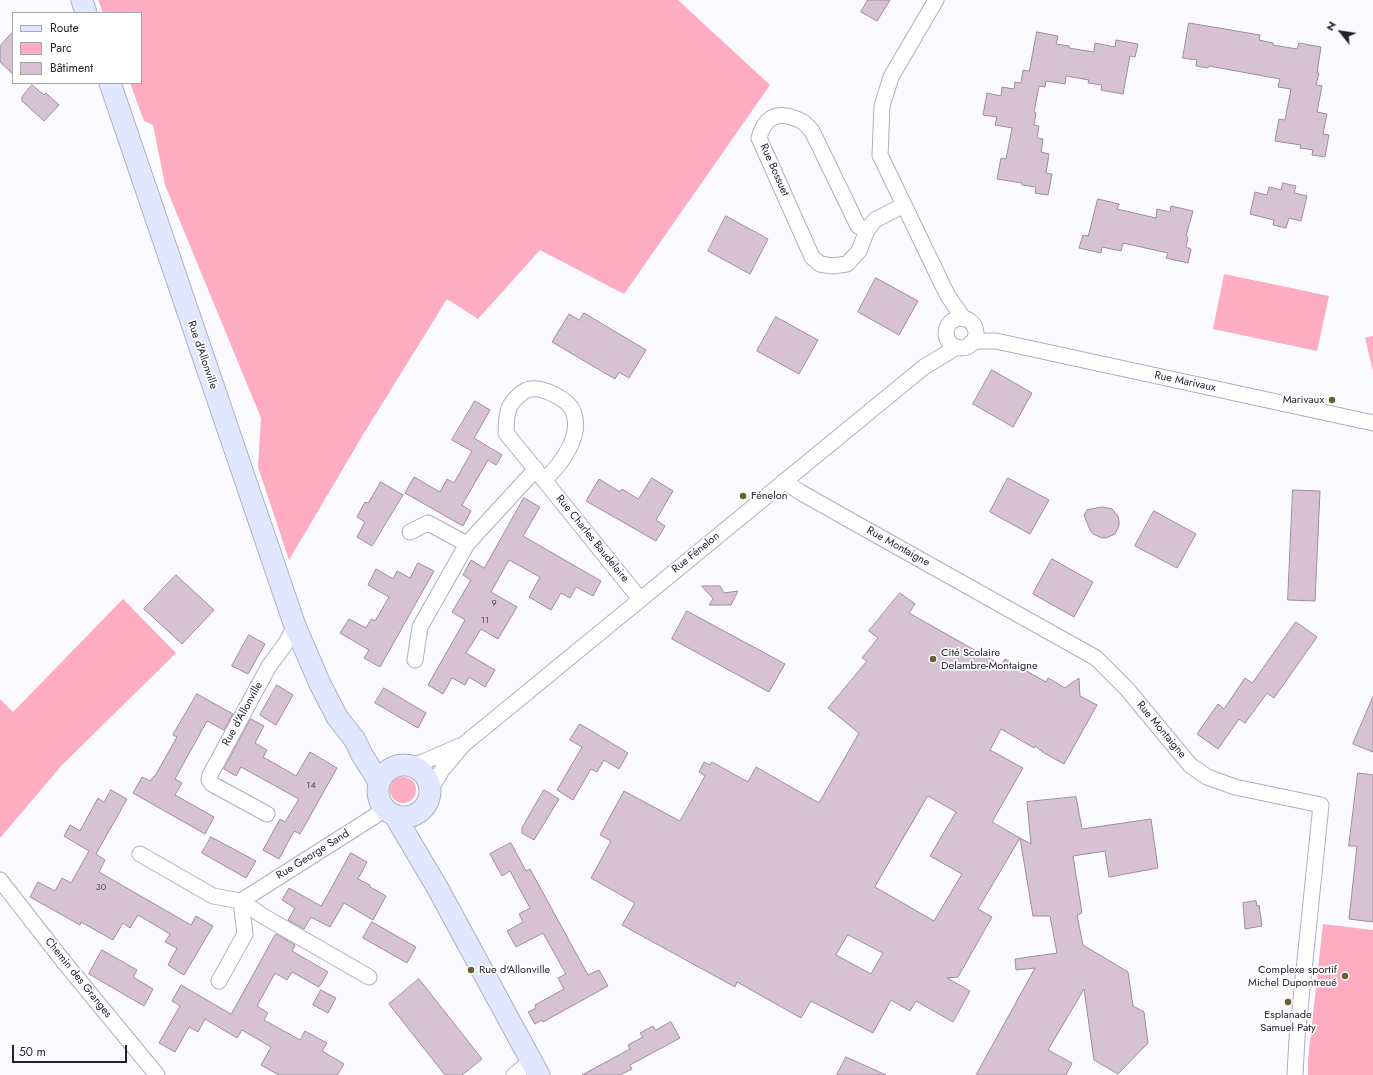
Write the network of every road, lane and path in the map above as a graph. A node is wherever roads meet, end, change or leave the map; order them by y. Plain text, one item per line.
1 (82, 0) edge
2 (936, 0) edge
3 (86, 12) edge
4 (110, 84) edge
5 (904, 205) junction
6 (867, 230) junction
7 (948, 296) junction
8 (960, 337) junction
9 (1373, 423) edge
10 (540, 475) junction
11 (784, 481) junction
12 (410, 532) dead end
13 (467, 544) junction
14 (640, 599) junction
15 (295, 626) junction
16 (415, 660) dead end
17 (355, 740) junction
18 (463, 744) junction
19 (404, 766) junction
20 (379, 783) junction
21 (430, 790) junction
22 (422, 810) junction
23 (389, 812) junction
24 (267, 814) dead end
25 (140, 854) dead end
26 (0, 880) edge
27 (437, 887) junction
28 (241, 900) junction
29 (369, 977) dead end
30 (219, 981) dead end
31 (535, 1068) edge
32 (157, 1075) edge
33 (514, 1075) edge
34 (1295, 1075) edge

1 - 3 main road
2 - 5 street
4 - 15 main road, Rue d'Allonville
5 - 6 street, Rue Bossuet
5 - 7 street
6 - 6 street, Rue Bossuet
7 - 8 street
7 - 8 street, Rue Marivaux
8 - 9 street, Rue Marivaux
8 - 11 street, Rue Fénelon
10 - 10 street, Rue Charles Baudelaire
10 - 13 street
10 - 14 street, Rue Charles Baudelaire
11 - 14 street, Rue Fénelon
11 - 34 street, Rue Montaigne
12 - 13 street
13 - 16 street
14 - 18 street, Rue Fénelon
15 - 17 main road, Rue d'Allonville
15 - 24 street, Rue d'Allonville
17 - 19 main road, Rue d'Allonville
17 - 20 main road, Rue d'Allonville
18 - 19 street, Rue Fénelon
18 - 21 street, Rue Fénelon
19 - 20 main road
19 - 21 main road
20 - 23 main road
21 - 22 main road
22 - 23 main road
22 - 27 main road
23 - 27 main road
23 - 28 street, Rue George Sand
25 - 28 street
26 - 32 street, Chemin des Granges
27 - 31 main road
28 - 29 street
28 - 30 street
31 - 33 street

